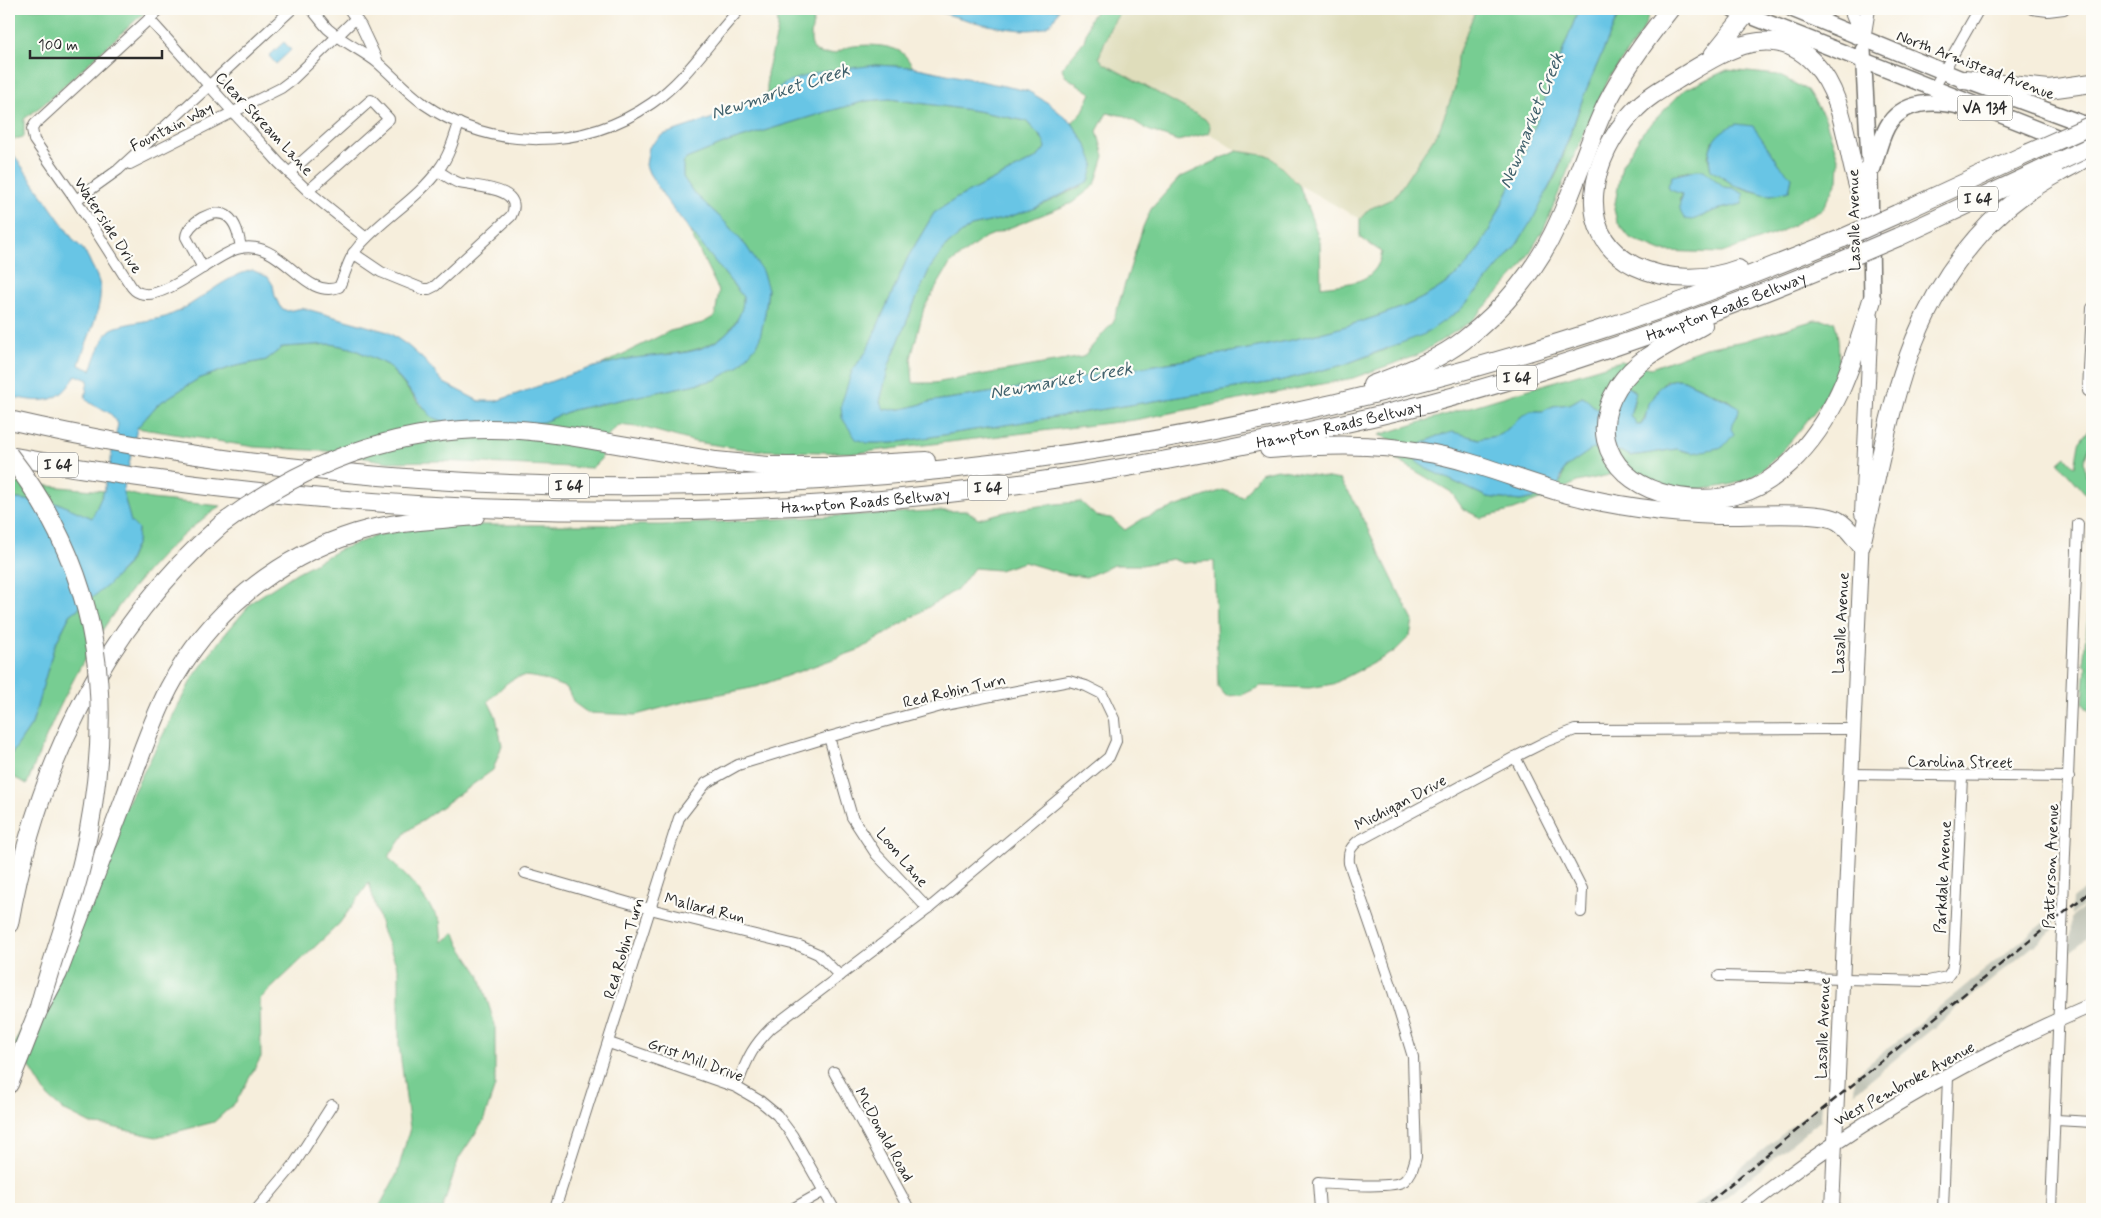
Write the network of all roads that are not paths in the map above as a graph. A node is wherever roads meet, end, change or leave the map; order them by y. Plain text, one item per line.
1 (160, 9) edge
2 (292, 9) edge
3 (311, 9) edge
4 (349, 9) edge
5 (740, 9) edge
6 (1656, 9) edge
7 (1670, 9) edge
8 (1828, 9) edge
9 (1852, 9) edge
10 (1868, 9) edge
11 (1979, 9) edge
12 (2032, 9) edge
13 (2064, 9) edge
14 (1794, 10) edge
15 (1739, 11) edge
16 (356, 18) junction
17 (149, 19) junction
18 (1651, 33) junction
19 (338, 36) junction
20 (1863, 39) junction
21 (1709, 59) junction
22 (1864, 60) junction
23 (378, 64) junction
24 (1943, 71) junction
25 (1964, 80) junction
26 (2092, 83) edge
27 (209, 85) junction
28 (1934, 88) junction
29 (234, 111) junction
30 (2002, 115) junction
31 (459, 123) junction
32 (2092, 126) edge
33 (2092, 146) edge
34 (2092, 152) edge
35 (2064, 164) junction
36 (118, 170) junction
37 (438, 171) junction
38 (289, 173) junction
39 (1870, 177) junction
40 (308, 191) junction
41 (76, 200) junction
42 (1842, 232) junction
43 (1872, 237) junction
44 (366, 238) junction
45 (241, 248) junction
46 (353, 253) junction
47 (204, 268) junction
48 (1750, 298) junction
49 (1872, 300) junction
50 (2092, 308) edge
51 (2090, 391) edge
52 (1292, 414) junction
53 (9, 420) edge
54 (9, 455) edge
55 (1178, 458) junction
56 (996, 464) junction
57 (540, 510) junction
58 (2078, 524) dead end
59 (1861, 545) junction
60 (1852, 729) junction
61 (829, 737) junction
62 (1515, 757) junction
63 (1850, 774) junction
64 (1962, 776) junction
65 (2069, 777) junction
66 (525, 874) dead end
67 (650, 909) junction
68 (928, 909) junction
69 (1581, 912) dead end
70 (9, 924) edge
71 (840, 976) junction
72 (1719, 976) dead end
73 (1842, 979) junction
74 (2092, 1006) edge
75 (38, 1011) junction
76 (2060, 1019) junction
77 (609, 1043) junction
78 (834, 1072) dead end
79 (1948, 1077) junction
80 (9, 1084) edge
81 (736, 1087) junction
82 (332, 1105) dead end
83 (2056, 1120) junction
84 (2092, 1122) edge
85 (1836, 1142) junction
86 (824, 1191) junction
87 (257, 1209) edge
88 (555, 1209) edge
89 (792, 1209) edge
90 (834, 1209) edge
91 (909, 1209) edge
92 (1320, 1209) edge
93 (1745, 1209) edge
94 (1832, 1209) edge
95 (1943, 1209) edge
96 (2051, 1209) edge

1 - 17 street, Waterside Drive
2 - 27 street, Fountain Way
3 - 19 street
4 - 16 street
5 - 31 street
6 - 18 highway
7 - 18 highway
8 - 14 main road
9 - 20 main road, Lasalle Avenue
10 - 20 main road, Lasalle Avenue
11 - 24 street
12 - 13 street
14 - 20 main road, North Armistead Avenue / VA 134
15 - 21 highway
15 - 22 main road, VA 134
16 - 19 street, Fountain Way
16 - 23 street
17 - 27 street, Clear Stream Lane
17 - 41 street, Waterside Drive
18 - 52 highway
19 - 23 street
19 - 29 street, Fountain Way
20 - 22 main road, Lasalle Avenue
20 - 24 main road, North Armistead Avenue / VA 134
21 - 42 highway
21 - 43 highway
22 - 28 main road, VA 134
22 - 39 main road, Lasalle Avenue
23 - 31 street
24 - 25 main road, North Armistead Avenue / VA 134
24 - 28 street
25 - 26 highway
25 - 32 main road, North Armistead Avenue / VA 134
27 - 29 street, Clear Stream Lane
27 - 36 street, Fountain Way
28 - 30 main road, VA 134
29 - 36 street, Fountain Way
29 - 38 street, Clear Stream Lane
30 - 34 main road, VA 134
30 - 39 main road
31 - 37 street
32 - 42 highway, Hampton Roads Beltway / I 64, bridge
33 - 35 highway, Hampton Roads Beltway / I 64, bridge
34 - 35 highway
35 - 48 highway, Hampton Roads Beltway / I 64, bridge
35 - 59 highway
36 - 41 street, Fountain Way
37 - 44 street
37 - 46 street
38 - 40 street, Clear Stream Lane
38 - 40 street
39 - 43 main road, Lasalle Avenue
40 - 44 street, Clear Stream Lane
41 - 47 street, Waterside Drive
42 - 52 highway, Hampton Roads Beltway / I 64
43 - 49 main road, Lasalle Avenue
44 - 46 street
45 - 46 street
45 - 47 street, Waterside Drive
45 - 47 street
48 - 49 highway
48 - 55 highway, Hampton Roads Beltway / I 64
49 - 59 main road, Lasalle Avenue
50 - 51 street
52 - 56 highway, Hampton Roads Beltway / I 64
53 - 56 highway, I 64
54 - 57 highway, I 64
54 - 75 highway, bridge
55 - 57 highway, Hampton Roads Beltway / I 64
55 - 59 highway
56 - 70 highway, bridge
57 - 75 highway, bridge
58 - 65 street, Patterson Avenue
59 - 60 main road, Lasalle Avenue
60 - 62 street, Michigan Drive
60 - 63 main road, Lasalle Avenue
61 - 67 street, Red Robin Turn
61 - 68 street, Loon Lane
61 - 68 street, Red Robin Turn
62 - 69 street
62 - 92 street, Michigan Drive
63 - 64 street, Carolina Street
63 - 73 main road, Lasalle Avenue
64 - 65 street, Carolina Street
64 - 73 street, Parkdale Avenue
65 - 76 street, Patterson Avenue
66 - 67 street, Mallard Run
67 - 71 street, Mallard Run
67 - 77 street, Red Robin Turn
68 - 71 street, Red Robin Turn
71 - 81 street, Red Robin Turn
72 - 73 street
73 - 85 main road, Lasalle Avenue
74 - 76 main road, West Pembroke Avenue
75 - 80 highway
76 - 79 main road, West Pembroke Avenue
76 - 83 street, Patterson Avenue
77 - 81 street, Grist Mill Drive
77 - 88 street, Red Robin Turn
78 - 91 street, McDonald Road
79 - 85 main road, West Pembroke Avenue
79 - 95 street
81 - 86 street, Grist Mill Drive
82 - 87 street
83 - 84 street
83 - 96 street, Patterson Avenue
85 - 93 main road, West Pembroke Avenue
85 - 94 main road, Lasalle Avenue
86 - 89 street
86 - 90 street, Grist Mill Drive

